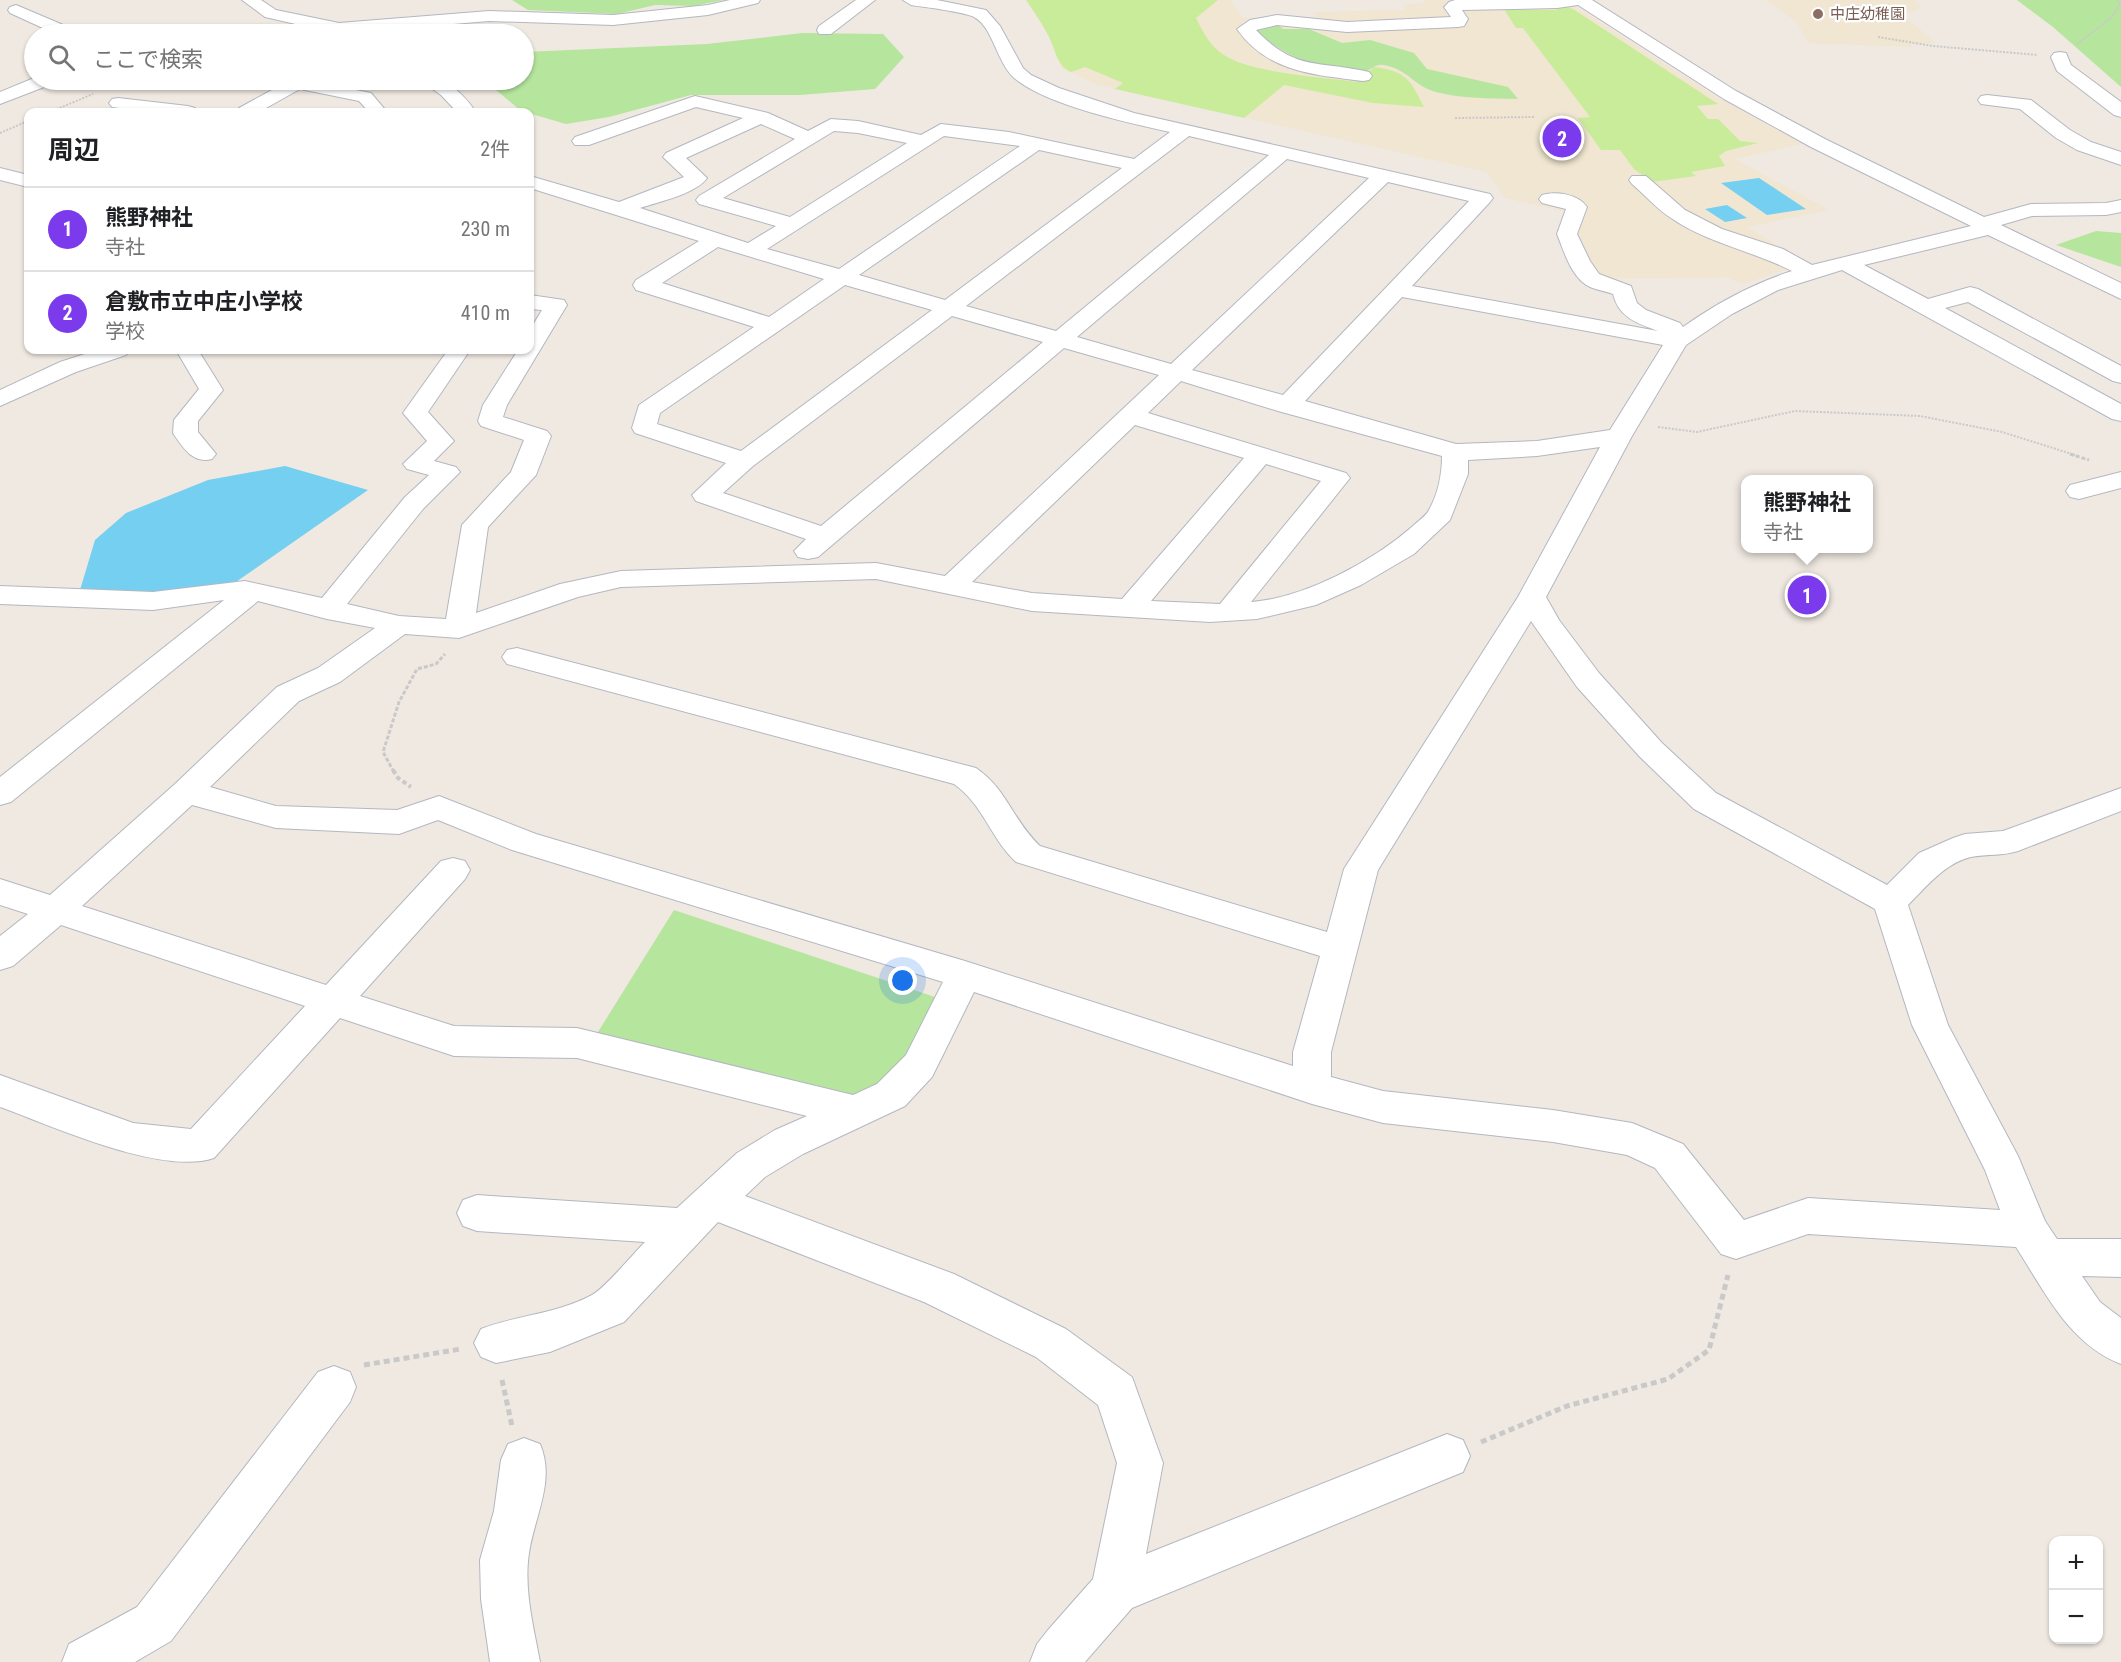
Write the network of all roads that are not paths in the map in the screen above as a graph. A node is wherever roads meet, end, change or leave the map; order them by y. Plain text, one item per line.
1 (250, 0) edge
2 (867, 0) edge
3 (911, 0) edge
4 (1580, 0) edge
5 (36, 3) dead end
6 (759, 3) edge
7 (8, 11) edge
8 (751, 18) dead end
9 (42, 24) edge
10 (315, 24) edge
11 (409, 24) edge
12 (825, 30) dead end
13 (2060, 57) road end
14 (1363, 76) dead end
15 (24, 89) edge
16 (277, 90) edge
17 (332, 90) edge
18 (445, 90) edge
19 (0, 99) edge
20 (1987, 100) dead end
21 (118, 103) dead end
22 (157, 108) edge
23 (252, 108) edge
24 (375, 108) edge
25 (463, 108) edge
26 (2121, 111) edge
27 (761, 117) junction
28 (621, 127) junction
29 (1185, 130) junction
30 (809, 138) junction
31 (582, 141) dead end
32 (924, 141) junction
33 (1036, 144) junction
34 (685, 151) junction
35 (1284, 152) junction
36 (2121, 159) edge
37 (1138, 166) junction
38 (0, 174) edge
39 (1384, 175) junction
40 (24, 180) edge
41 (1639, 180) dead end
42 (534, 183) edge
43 (1549, 199) dead end
44 (2121, 206) edge
45 (620, 209) junction
46 (793, 224) junction
47 (1986, 226) junction
48 (715, 240) junction
49 (750, 251) junction
50 (1844, 264) junction
51 (1810, 272) junction
52 (842, 277) junction
53 (1399, 290) junction
54 (2121, 292) edge
55 (534, 302) edge
56 (947, 307) junction
57 (1926, 308) junction
58 (772, 325) junction
59 (1682, 337) junction
60 (1058, 340) junction
61 (534, 341) edge
62 (106, 354) edge
63 (189, 354) edge
64 (456, 354) edge
65 (526, 354) edge
66 (1173, 373) junction
67 (2121, 376) edge
68 (0, 399) edge
69 (1287, 406) junction
70 (2121, 414) edge
71 (1129, 415) junction
72 (1623, 429) junction
73 (1455, 452) junction
74 (203, 454) dead end
75 (1260, 455) junction
76 (744, 461) junction
77 (2121, 480) edge
78 (2079, 491) dead end
79 (824, 536) junction
80 (783, 575) junction
81 (951, 586) junction
82 (253, 591) junction
83 (0, 595) edge
84 (1532, 597) junction
85 (1129, 609) junction
86 (327, 610) junction
87 (1228, 612) junction
88 (399, 625) junction
89 (459, 629) junction
90 (517, 657) dead end
91 (186, 792) junction
92 (0, 794) edge
93 (2121, 799) edge
94 (453, 870) dead end
95 (0, 892) edge
96 (1890, 902) junction
97 (56, 910) junction
98 (1339, 949) junction
99 (0, 956) edge
100 (965, 975) junction
101 (333, 1002) junction
102 (1312, 1088) junction
103 (0, 1091) edge
104 (853, 1111) junction
105 (477, 1213) dead end
106 (699, 1214) junction
107 (2037, 1243) junction
108 (2121, 1258) edge
109 (496, 1343) road end
110 (2121, 1344) edge
111 (334, 1387) road end
112 (1447, 1456) road end
113 (524, 1460) road end
114 (1115, 1591) junction
115 (87, 1662) edge
116 (515, 1662) edge
117 (1055, 1662) edge

1 - 10 street
2 - 12 street
3 - 29 street
4 - 14 street
4 - 47 street
5 - 7 street
6 - 8 street
6 - 11 street
7 - 9 street
13 - 26 street
15 - 19 street
16 - 23 street
17 - 24 street
18 - 25 street
20 - 36 street
21 - 22 street
27 - 28 street
27 - 30 street
27 - 34 street
28 - 31 street
28 - 34 street
29 - 35 street
29 - 37 street
30 - 32 street
30 - 46 street
32 - 33 street
32 - 46 street
33 - 37 street
33 - 52 street
34 - 45 street
35 - 39 street
35 - 60 street
37 - 56 street
38 - 40 street
39 - 53 street
39 - 66 street
41 - 51 street
42 - 45 street
43 - 59 street
44 - 47 street
45 - 48 street
46 - 49 street
47 - 50 street
47 - 54 street
48 - 49 street
48 - 58 street
49 - 52 street
50 - 51 street
50 - 57 street
51 - 59 street
52 - 56 street
52 - 58 street
53 - 59 street
53 - 69 street
55 - 61 street
56 - 60 street
56 - 76 street
57 - 67 street
57 - 70 street
58 - 76 street
59 - 72 street
60 - 66 street
60 - 79 street
62 - 68 street
63 - 74 street
64 - 86 street
65 - 89 street
66 - 69 street
66 - 71 street
69 - 73 street
71 - 75 street
71 - 81 street
72 - 73 street
72 - 84 street
73 - 87 street
75 - 85 street
75 - 87 street
76 - 79 street
77 - 78 street
79 - 80 street
80 - 81 street
80 - 89 street
81 - 85 street
82 - 83 street
82 - 86 street
82 - 92 street
84 - 96 street
84 - 98 street
85 - 87 street
86 - 88 street
88 - 89 street
88 - 91 street
90 - 98 street
91 - 97 street
91 - 100 street
93 - 96 street
94 - 101 street
95 - 97 street
96 - 107 street
97 - 99 street
97 - 101 street
98 - 102 street
100 - 102 street
100 - 104 street
101 - 103 street
101 - 104 street
102 - 107 street
104 - 106 street
105 - 106 street
106 - 109 street
106 - 114 street
107 - 108 street
107 - 110 street
111 - 115 street
112 - 114 street
113 - 116 street
114 - 117 street

